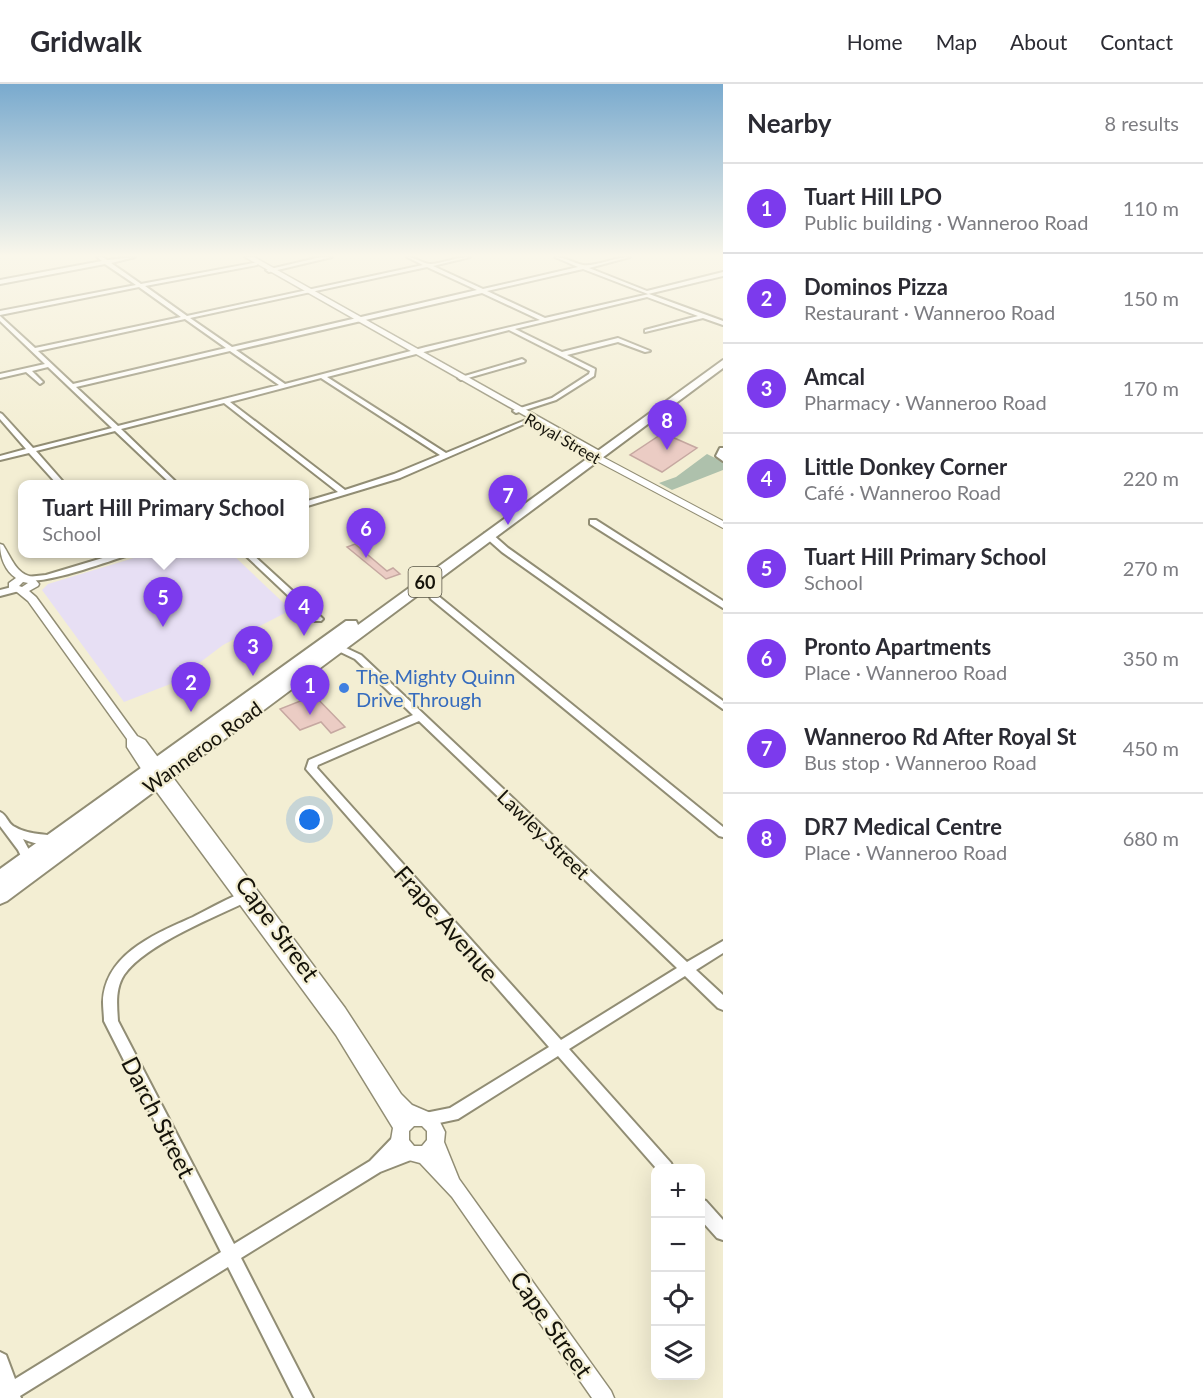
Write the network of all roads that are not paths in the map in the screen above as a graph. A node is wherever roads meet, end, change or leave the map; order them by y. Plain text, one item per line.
1 (0, 318) edge
2 (183, 318) edge
3 (185, 318) edge
4 (356, 318) edge
5 (366, 318) edge
6 (694, 318) edge
7 (543, 319) edge
8 (359, 320) junction
9 (510, 328) junction
10 (647, 331) dead end
11 (34, 350) junction
12 (231, 350) junction
13 (647, 351) dead end
14 (417, 352) junction
15 (563, 354) junction
16 (723, 356) edge
17 (522, 361) dead end
18 (723, 363) edge
19 (49, 365) junction
20 (27, 369) junction
21 (0, 376) edge
22 (321, 376) junction
23 (461, 378) junction
24 (40, 382) dead end
25 (72, 386) junction
26 (284, 386) junction
27 (225, 401) junction
28 (519, 410) junction
29 (0, 415) edge
30 (534, 419) junction
31 (117, 429) junction
32 (31, 450) junction
33 (723, 450) edge
34 (594, 453) junction
35 (445, 455) junction
36 (0, 458) edge
37 (723, 459) edge
38 (57, 480) edge
39 (171, 480) edge
40 (344, 493) junction
41 (309, 504) edge
42 (593, 522) dead end
43 (723, 525) edge
44 (488, 535) junction
45 (474, 546) junction
46 (0, 547) edge
47 (505, 550) junction
48 (110, 558) edge
49 (252, 558) edge
50 (0, 559) edge
51 (24, 586) junction
52 (0, 592) edge
53 (434, 597) dead end
54 (723, 605) edge
55 (318, 619) dead end
56 (327, 650) junction
57 (258, 699) junction
58 (723, 706) edge
59 (421, 716) junction
60 (138, 742) junction
61 (174, 752) junction
62 (156, 773) junction
63 (133, 798) junction
64 (170, 800) junction
65 (3, 821) edge
66 (723, 833) edge
67 (53, 840) junction
68 (28, 859) junction
69 (0, 879) edge
70 (0, 896) edge
71 (249, 896) junction
72 (723, 946) edge
73 (687, 970) junction
74 (723, 1004) edge
75 (558, 1050) junction
76 (453, 1114) junction
77 (422, 1118) junction
78 (418, 1142) junction
79 (662, 1164) edge
80 (705, 1212) edge
81 (723, 1232) edge
82 (231, 1257) junction
83 (0, 1361) edge
84 (8, 1396) edge
85 (304, 1398) edge
86 (604, 1398) edge

1 - 11 street
2 - 11 street
3 - 12 street
4 - 8 main road, Royal Street
5 - 8 street
6 - 10 street
7 - 9 street
8 - 12 street
8 - 14 main road, Royal Street
9 - 14 street
9 - 15 street
11 - 19 street
12 - 25 street
12 - 26 street
13 - 15 street
14 - 22 street
14 - 23 main road, Royal Street
15 - 28 street
16 - 34 highway, 60
17 - 23 street
18 - 34 highway, 60
19 - 20 street
19 - 25 street
20 - 21 street
20 - 24 street
22 - 26 street
22 - 35 street
23 - 28 main road, Royal Street
25 - 31 street
26 - 27 street
27 - 31 street
27 - 40 street
28 - 30 main road, Royal Street
29 - 32 street
30 - 34 main road, Royal Street
30 - 35 street
31 - 32 street
31 - 39 street
32 - 36 street
32 - 38 street
33 - 37 street
34 - 43 main road, Royal Street
34 - 44 highway, 60
34 - 56 highway, 60
35 - 40 street
40 - 41 street
42 - 54 street
44 - 45 highway, 60
44 - 47 street
45 - 47 street
45 - 56 highway, 60
46 - 51 street, Cape Street
47 - 58 street
48 - 51 street
49 - 55 street
50 - 51 street, Cape Street
51 - 52 street
51 - 60 street, Cape Street
53 - 66 street
56 - 57 highway
56 - 59 street, Lawley Street
57 - 61 highway, Wanneroo Road
57 - 62 highway, Wanneroo Road
59 - 73 street, Lawley Street
59 - 75 street, Frape Avenue
60 - 61 street
60 - 62 street, Cape Street
61 - 62 highway, Wanneroo Road
62 - 63 highway, Wanneroo Road
62 - 64 street, Cape Street
62 - 67 highway, Wanneroo Road
62 - 71 street, Cape Street
63 - 64 street
63 - 70 highway, Wanneroo Road
64 - 71 street, Cape Street
65 - 67 street
65 - 68 street
67 - 68 highway, Wanneroo Road
68 - 69 highway, Wanneroo Road
71 - 77 street, Cape Street
71 - 78 street, Cape Street
71 - 82 street, Darch Street
72 - 73 street
73 - 74 street, Lawley Street
73 - 75 street
75 - 76 street
75 - 79 street, Frape Avenue
76 - 77 street
76 - 78 street
77 - 78 street, Cape Street
77 - 78 street
78 - 82 street
78 - 86 street, Cape Street
80 - 81 street
82 - 84 street
82 - 85 street, Darch Street
83 - 84 street

